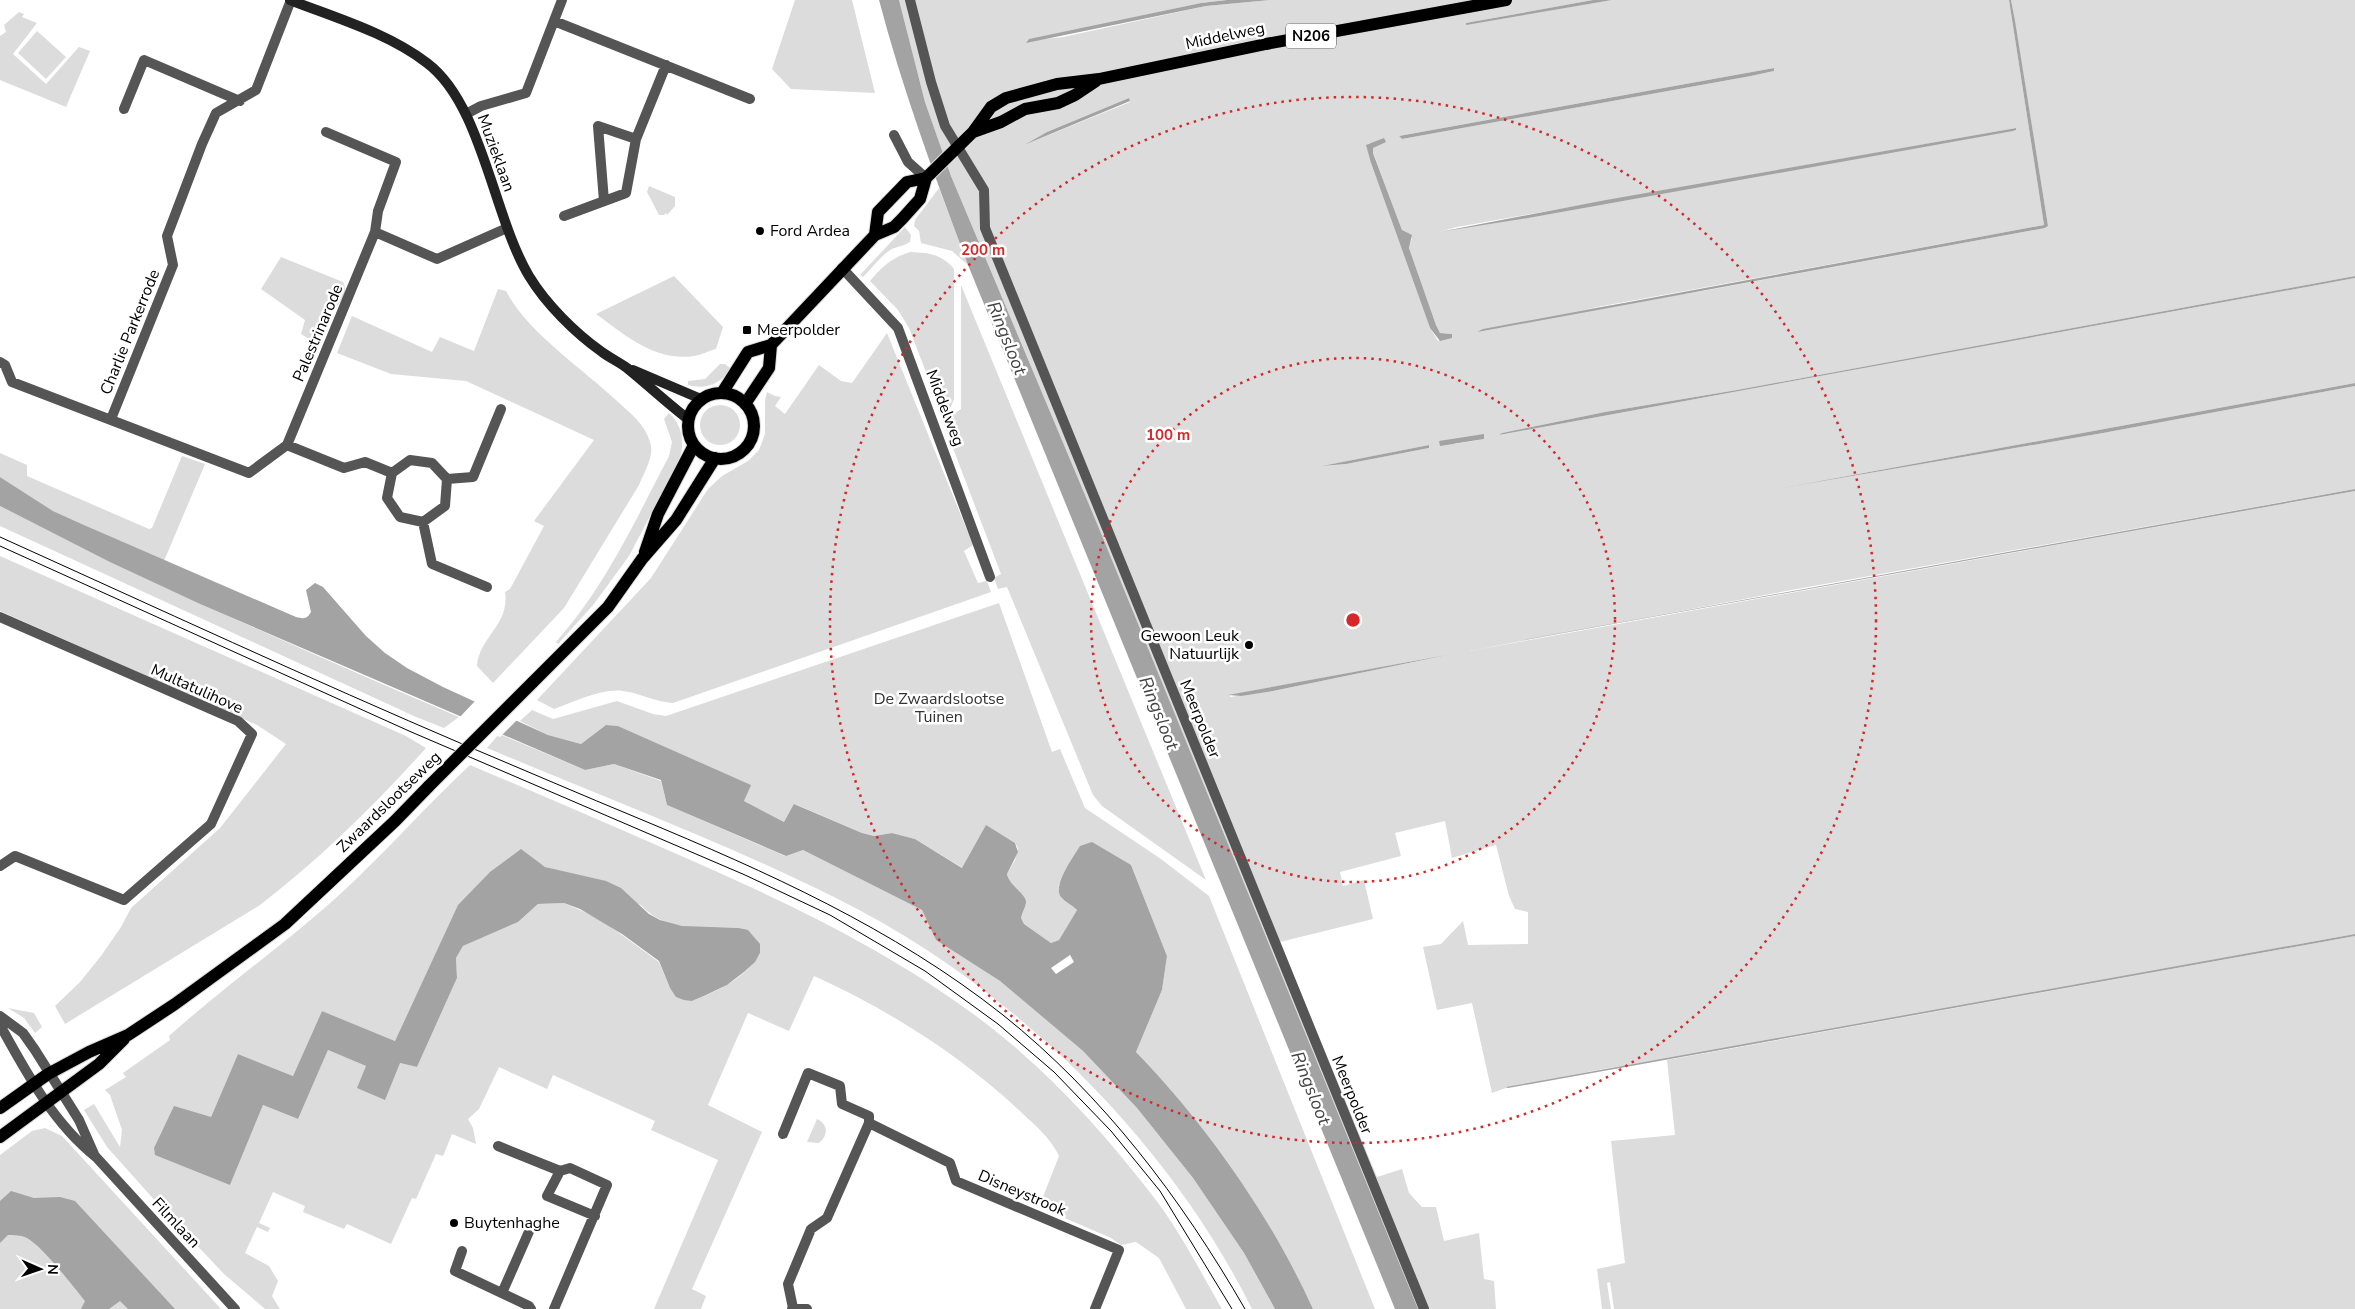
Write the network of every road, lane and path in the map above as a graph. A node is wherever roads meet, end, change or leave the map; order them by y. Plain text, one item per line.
1 (291, 0) edge
2 (562, 0) edge
3 (910, 0) edge
4 (1506, 0) edge
5 (554, 21) junction
6 (666, 65) junction
7 (1099, 79) junction
8 (750, 99) dead end
9 (240, 100) junction
10 (124, 108) dead end
11 (466, 114) junction
12 (326, 132) dead end
13 (973, 132) junction
14 (894, 135) dead end
15 (636, 139) junction
16 (959, 147) junction
17 (928, 176) junction
18 (604, 201) junction
19 (564, 216) dead end
20 (507, 228) junction
21 (376, 232) junction
22 (874, 235) junction
23 (842, 268) junction
24 (771, 345) junction
25 (0, 362) edge
26 (627, 368) junction
27 (722, 393) junction
28 (701, 399) junction
29 (746, 404) junction
30 (501, 409) dead end
31 (111, 419) junction
32 (688, 420) junction
33 (287, 445) junction
34 (694, 445) junction
35 (715, 458) junction
36 (392, 473) junction
37 (447, 479) junction
38 (423, 522) junction
39 (642, 559) junction
40 (990, 577) dead end
41 (487, 586) dead end
42 (0, 617) edge
43 (0, 866) edge
44 (0, 1016) edge
45 (0, 1025) edge
46 (128, 1035) junction
47 (48, 1074) junction
48 (34, 1083) junction
49 (60, 1092) junction
50 (47, 1101) junction
51 (0, 1108) edge
52 (870, 1123) junction
53 (783, 1134) dead end
54 (0, 1137) edge
55 (498, 1146) dead end
56 (96, 1157) junction
57 (560, 1171) junction
58 (595, 1216) junction
59 (532, 1227) dead end
60 (462, 1252) dead end
61 (502, 1294) junction
62 (235, 1309) edge
63 (530, 1309) edge
64 (554, 1309) edge
65 (793, 1309) edge
66 (807, 1309) edge
67 (1095, 1309) edge
68 (1424, 1309) edge

1 - 9 street, Charlie Parkerrode
1 - 11 street, Muzieklaan
2 - 5 street
3 - 16 street, Meerpolder
4 - 7 main road, Middelweg / N206
5 - 6 street
5 - 11 street
6 - 8 street
6 - 15 street
7 - 13 main road, Middelweg / N206
7 - 13 main road, Middelweg / N206
9 - 10 street
9 - 31 street, Charlie Parkerrode
11 - 20 street, Muzieklaan
12 - 21 street, Palestrinarode
13 - 16 main road, Middelweg / N206
14 - 17 street
15 - 18 street
15 - 18 street
16 - 17 main road, N206
16 - 68 street, Meerpolder
17 - 22 main road
17 - 22 main road
18 - 19 street
20 - 21 street
20 - 26 street, Muzieklaan
21 - 33 street, Palestrinarode
22 - 23 main road
23 - 24 main road
23 - 40 street, Middelweg
24 - 27 main road
24 - 29 main road
25 - 31 street
26 - 28 street, Muzieklaan
26 - 32 street, Muzieklaan
27 - 28 main road
27 - 29 main road
28 - 32 main road
29 - 35 main road
30 - 37 street
31 - 33 street
32 - 34 main road
33 - 36 street
34 - 35 main road
34 - 39 main road, Zwaardslootseweg
35 - 39 main road, Zwaardslootseweg
36 - 37 street
36 - 38 street
37 - 38 street
38 - 41 street
39 - 46 main road, Zwaardslootseweg, bridge
42 - 43 street, Multatulihove
44 - 47 street, Filmlaan
45 - 48 street, Filmlaan
46 - 47 main road, Zwaardslootseweg
46 - 49 main road, Zwaardslootseweg
47 - 48 main road, Zwaardslootseweg
47 - 49 street, Filmlaan
48 - 50 street, Filmlaan
48 - 51 main road, Zwaardslootseweg
49 - 50 main road, Zwaardslootseweg
49 - 56 street, Filmlaan
50 - 54 main road, Zwaardslootseweg
50 - 56 street, Filmlaan
52 - 53 street, Disneystrook
52 - 65 street
52 - 67 street, Disneystrook
55 - 57 street
56 - 62 street, Filmlaan
57 - 58 street
57 - 58 street
58 - 64 street
59 - 61 street
60 - 61 street
61 - 63 street
65 - 66 street

